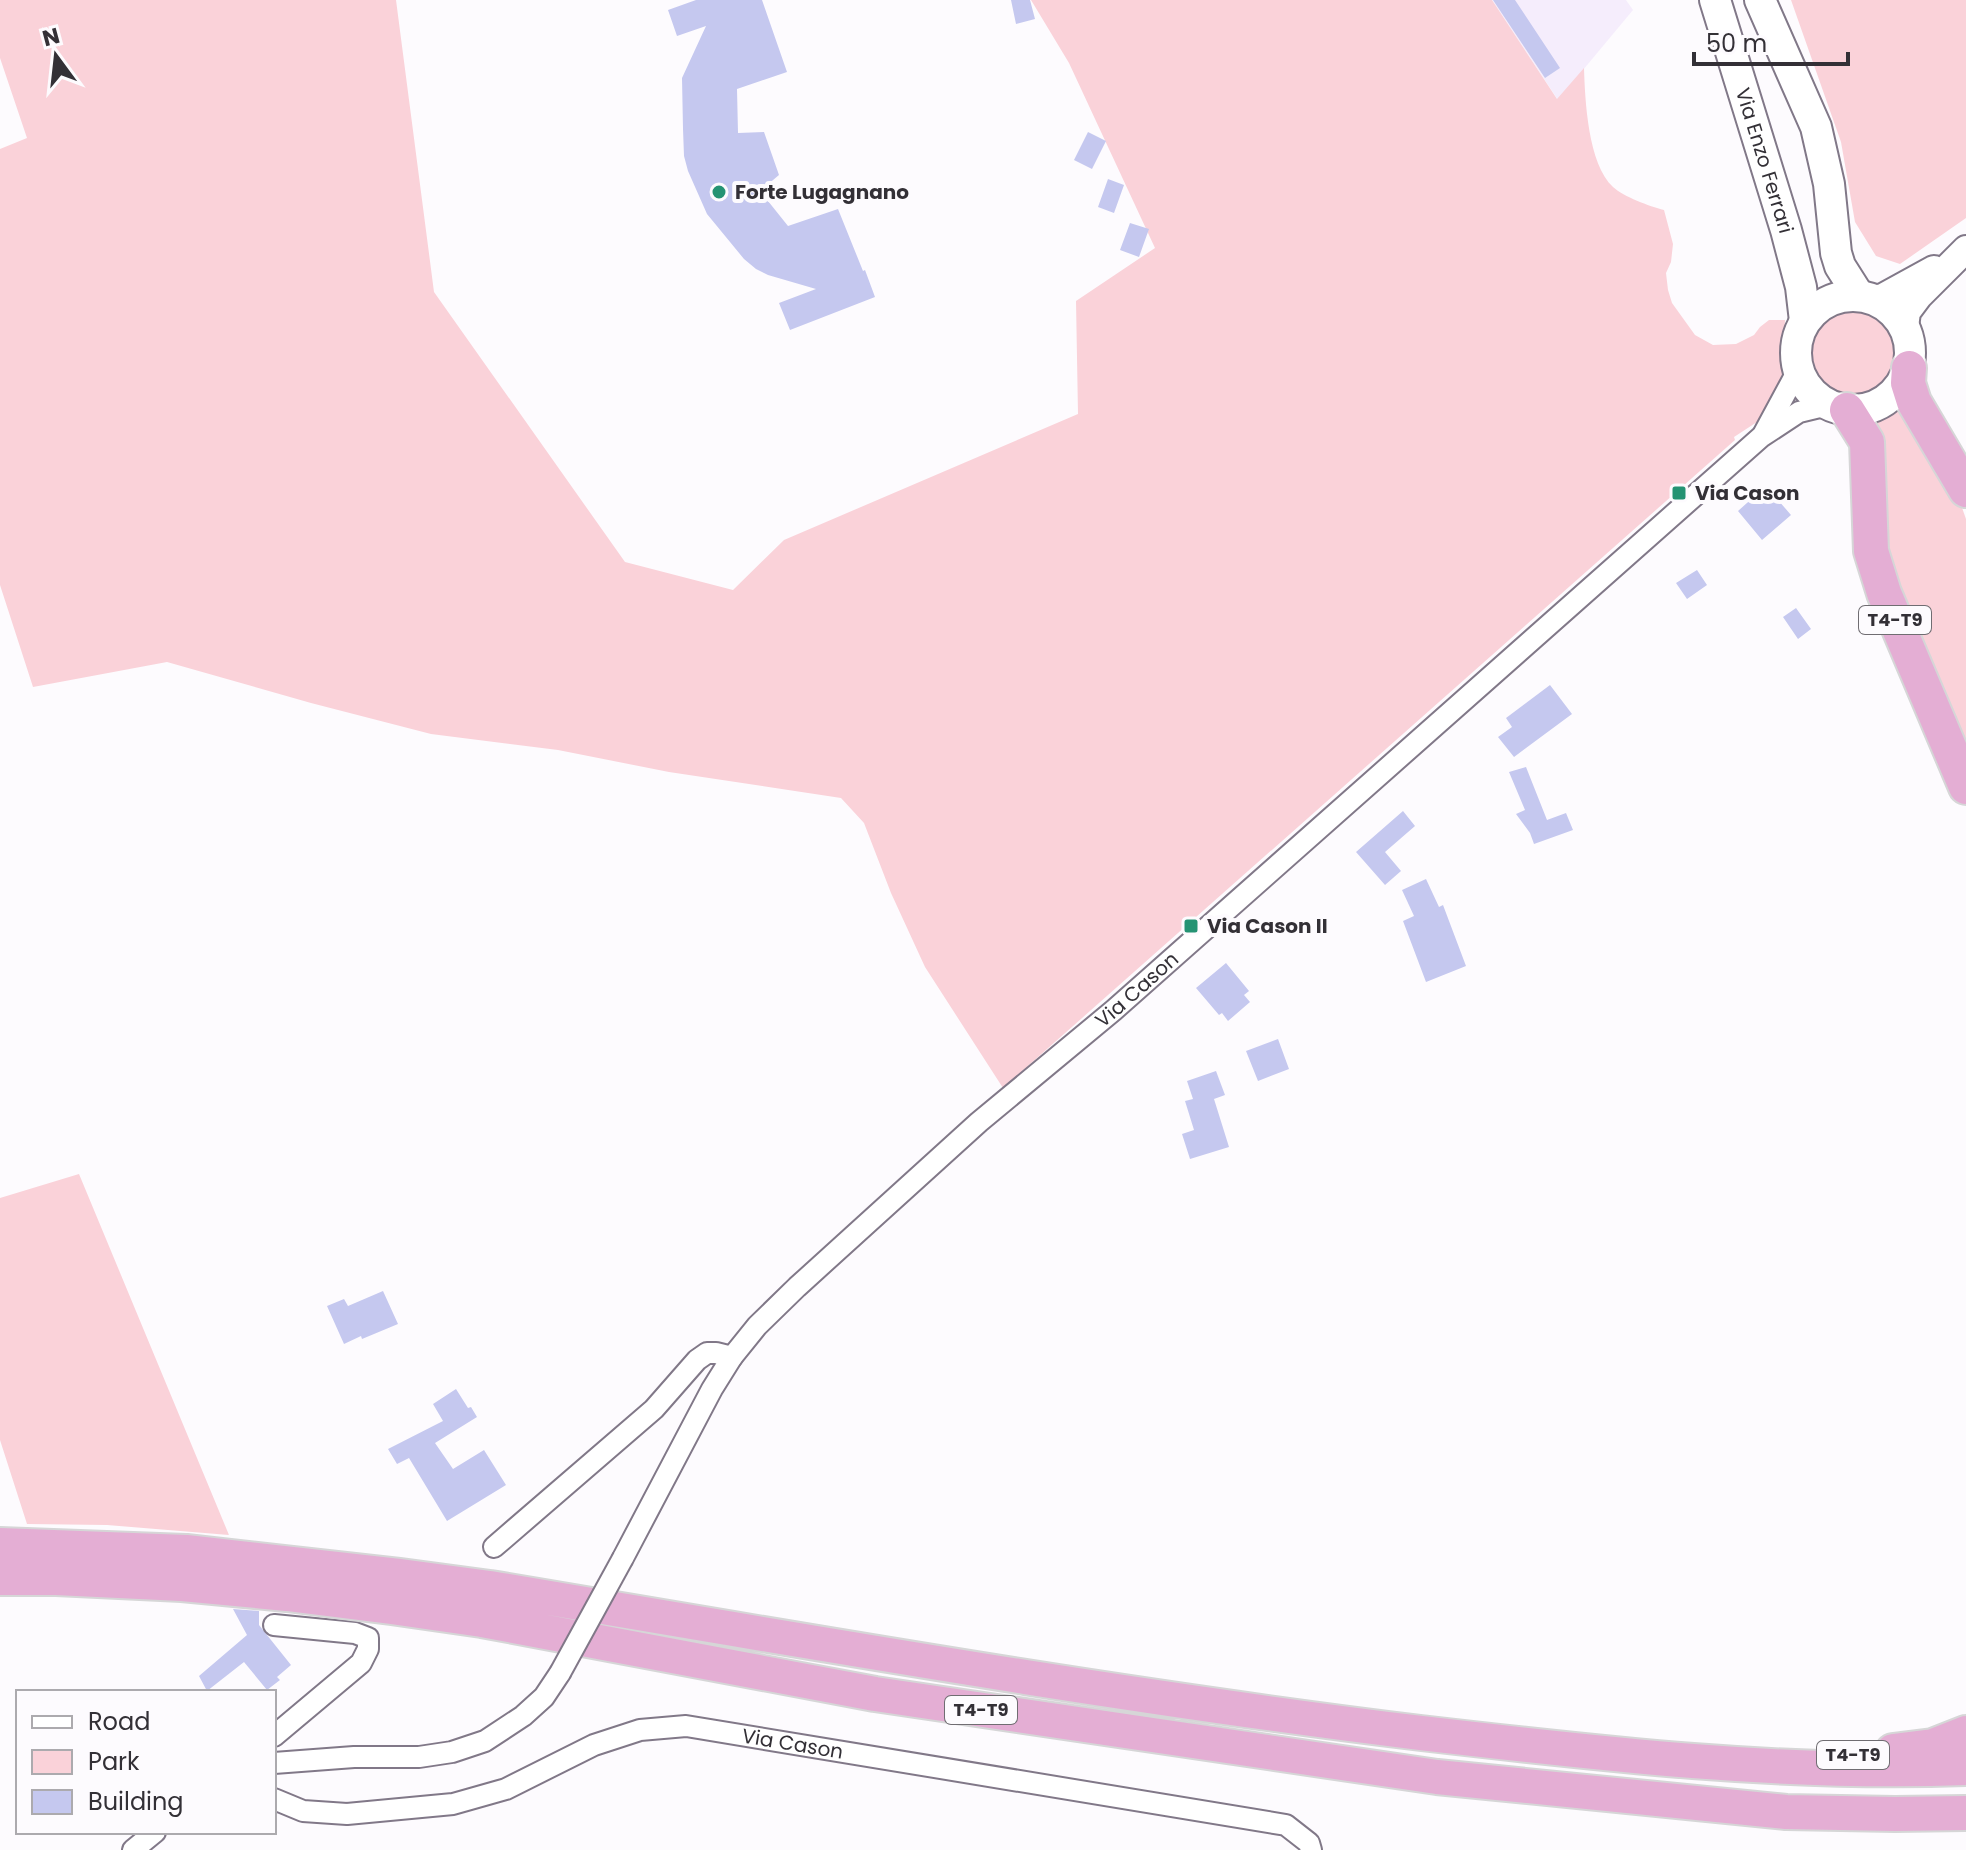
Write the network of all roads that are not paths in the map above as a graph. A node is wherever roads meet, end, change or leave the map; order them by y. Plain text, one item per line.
1 (1715, 0) edge
2 (1760, 0) edge
3 (1962, 252) edge
4 (1866, 298) junction
5 (1805, 321) junction
6 (1905, 327) junction
7 (1909, 368) junction
8 (1798, 370) junction
9 (1837, 408) junction
10 (1761, 437) junction
11 (1966, 490) edge
12 (1966, 787) edge
13 (732, 1357) junction
14 (0, 1545) edge
15 (494, 1547) dead end
16 (0, 1578) edge
17 (274, 1625) dead end
18 (1966, 1733) edge
19 (276, 1734) edge
20 (276, 1763) edge
21 (1737, 1764) junction
22 (1966, 1768) edge
23 (276, 1800) edge
24 (1966, 1813) edge
25 (153, 1834) edge
26 (133, 1850) edge
27 (1311, 1850) edge

1 - 5 main road, Via Enzo Ferrari
2 - 4 main road
3 - 4 street
3 - 6 street
4 - 5 main road
4 - 6 main road
5 - 8 main road
6 - 7 main road
7 - 9 main road
7 - 11 highway
8 - 9 main road
8 - 10 street, Via Cason
9 - 10 street, Via Cason
9 - 12 highway, T4-T9
10 - 13 street, Via Cason
13 - 15 street
13 - 20 street, Via Cason, bridge
14 - 21 highway, T4-T9
16 - 24 highway, T4-T9
17 - 19 street
18 - 21 highway, T4-T9
21 - 22 highway, T4-T9
23 - 27 street, Via Cason
25 - 26 street

